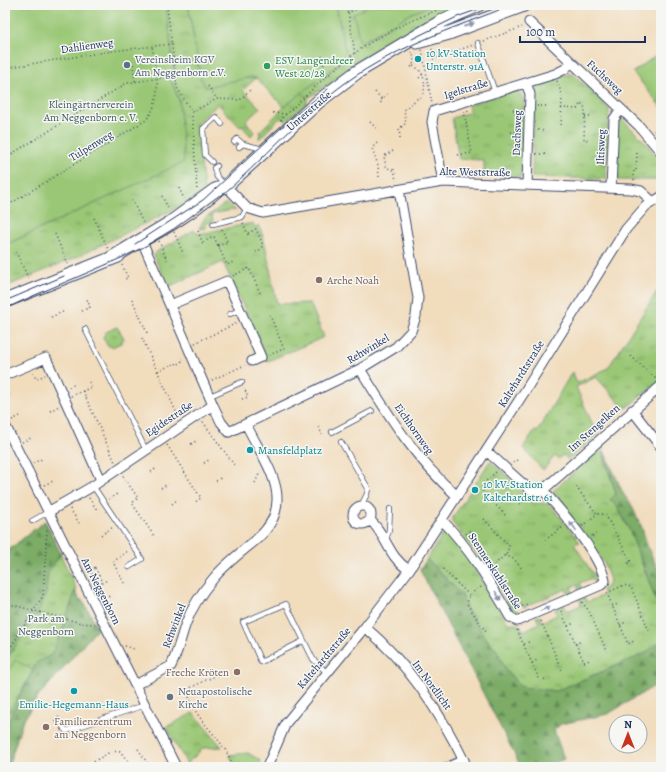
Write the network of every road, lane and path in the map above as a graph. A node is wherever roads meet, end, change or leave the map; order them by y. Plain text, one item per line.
1 (167, 5) edge
2 (347, 5) edge
3 (366, 5) edge
4 (478, 5) edge
5 (524, 5) edge
6 (441, 9) dead end
7 (347, 13) junction
8 (529, 22) dead end
9 (421, 40) junction
10 (478, 43) dead end
11 (172, 44) junction
12 (152, 46) junction
13 (402, 46) junction
14 (355, 54) junction
15 (322, 56) dead end
16 (413, 56) dead end
17 (571, 62) junction
18 (133, 64) dead end
19 (5, 68) edge
20 (175, 74) junction
21 (423, 74) junction
22 (555, 74) junction
23 (326, 78) junction
24 (419, 78) dead end
25 (157, 79) junction
26 (135, 81) junction
27 (526, 83) junction
28 (208, 86) dead end
29 (250, 90) dead end
30 (375, 92) dead end
31 (495, 92) junction
32 (387, 94) dead end
33 (424, 94) dead end
34 (424, 98) dead end
35 (217, 99) junction
36 (382, 99) junction
37 (466, 102) junction
38 (382, 104) dead end
39 (561, 108) junction
40 (621, 109) junction
41 (434, 111) junction
42 (192, 112) junction
43 (273, 113) dead end
44 (286, 114) junction
45 (585, 117) junction
46 (590, 117) dead end
47 (282, 119) dead end
48 (370, 122) dead end
49 (222, 124) dead end
50 (561, 128) dead end
51 (378, 130) dead end
52 (232, 134) dead end
53 (400, 138) dead end
54 (590, 140) dead end
55 (377, 143) dead end
56 (266, 150) junction
57 (392, 151) dead end
58 (661, 152) edge
59 (637, 153) dead end
60 (458, 155) dead end
61 (5, 158) edge
62 (380, 177) dead end
63 (443, 182) junction
64 (634, 183) dead end
65 (527, 185) junction
66 (226, 187) junction
67 (179, 188) dead end
68 (611, 188) junction
69 (399, 190) junction
70 (162, 196) dead end
71 (132, 200) dead end
72 (657, 200) edge
73 (186, 202) dead end
74 (200, 202) junction
75 (5, 207) edge
76 (247, 208) junction
77 (169, 211) dead end
78 (94, 218) dead end
79 (219, 223) junction
80 (243, 223) dead end
81 (213, 224) dead end
82 (144, 225) dead end
83 (173, 230) junction
84 (198, 231) dead end
85 (55, 234) dead end
86 (158, 239) junction
87 (105, 243) dead end
88 (142, 243) junction
89 (218, 246) junction
90 (16, 252) dead end
91 (256, 252) dead end
92 (183, 253) dead end
93 (114, 258) junction
94 (167, 260) dead end
95 (66, 261) dead end
96 (235, 261) dead end
97 (91, 267) junction
98 (28, 279) dead end
99 (125, 279) dead end
100 (227, 281) junction
101 (261, 295) dead end
102 (87, 299) dead end
103 (132, 300) dead end
104 (5, 301) edge
105 (170, 305) junction
106 (5, 309) edge
107 (240, 310) junction
108 (82, 311) dead end
109 (63, 312) dead end
110 (269, 313) dead end
111 (230, 314) dead end
112 (51, 317) dead end
113 (244, 320) junction
114 (86, 329) dead end
115 (148, 335) dead end
116 (142, 338) dead end
117 (188, 346) junction
118 (631, 356) dead end
119 (261, 357) junction
120 (252, 361) joint
121 (195, 362) junction
122 (360, 369) junction
123 (158, 371) junction
124 (5, 374) edge
125 (89, 382) dead end
126 (242, 382) joint
127 (205, 384) junction
128 (661, 385) edge
129 (83, 391) junction
130 (10, 395) dead end
131 (5, 397) edge
132 (64, 399) junction
133 (242, 399) dead end
134 (212, 400) junction
135 (632, 410) junction
136 (372, 411) dead end
137 (198, 415) junction
138 (20, 416) dead end
139 (8, 423) edge
140 (246, 424) junction
141 (182, 425) junction
142 (319, 427) dead end
143 (332, 432) dead end
144 (322, 435) dead end
145 (162, 439) junction
146 (196, 441) dead end
147 (340, 442) dead end
148 (191, 444) dead end
149 (661, 447) edge
150 (146, 450) junction
151 (486, 451) junction
152 (209, 460) dead end
153 (204, 463) dead end
154 (504, 465) junction
155 (235, 466) dead end
156 (157, 468) dead end
157 (118, 469) junction
158 (261, 470) dead end
159 (151, 472) dead end
160 (222, 477) dead end
161 (101, 480) junction
162 (216, 481) dead end
163 (255, 483) dead end
164 (168, 484) dead end
165 (93, 486) junction
166 (576, 487) dead end
167 (161, 488) dead end
168 (543, 490) junction
169 (84, 491) junction
170 (117, 494) dead end
171 (457, 496) junction
172 (178, 500) dead end
173 (66, 502) junction
174 (104, 502) junction
175 (194, 503) dead end
176 (172, 504) dead end
177 (361, 506) junction
178 (390, 508) dead end
179 (97, 510) dead end
180 (48, 512) junction
181 (597, 514) junction
182 (506, 516) dead end
183 (484, 519) dead end
184 (370, 520) junction
185 (442, 520) junction
186 (32, 521) dead end
187 (79, 522) dead end
188 (570, 522) junction
189 (118, 524) junction
190 (576, 530) junction
191 (101, 535) dead end
192 (154, 536) dead end
193 (545, 540) dead end
194 (47, 541) dead end
195 (385, 542) junction
196 (134, 547) junction
197 (505, 555) junction
198 (628, 563) dead end
199 (129, 567) dead end
200 (443, 569) dead end
201 (409, 570) junction
202 (522, 570) dead end
203 (487, 577) junction
204 (107, 580) dead end
205 (102, 582) junction
206 (124, 583) dead end
207 (603, 584) junction
208 (98, 585) junction
209 (607, 593) junction
210 (579, 594) junction
211 (469, 595) junction
212 (111, 596) dead end
213 (105, 599) junction
214 (5, 603) edge
215 (558, 603) junction
216 (527, 604) dead end
217 (618, 604) dead end
218 (108, 605) dead end
219 (612, 606) junction
220 (33, 610) junction
221 (537, 612) junction
222 (111, 615) dead end
223 (511, 617) junction
224 (626, 622) dead end
225 (574, 623) dead end
226 (94, 624) dead end
227 (118, 624) dead end
228 (620, 625) junction
229 (568, 626) junction
230 (365, 627) junction
231 (486, 632) dead end
232 (650, 633) dead end
233 (303, 641) junction
234 (582, 641) dead end
235 (634, 641) dead end
236 (529, 642) dead end
237 (524, 644) junction
238 (576, 644) junction
239 (607, 652) dead end
240 (5, 656) edge
241 (537, 660) dead end
242 (590, 660) dead end
243 (532, 663) junction
244 (562, 671) dead end
245 (327, 673) junction
246 (217, 675) dead end
247 (545, 679) dead end
248 (135, 685) junction
249 (196, 702) dead end
250 (192, 704) junction
251 (145, 705) junction
252 (58, 720) dead end
253 (138, 749) dead end
254 (466, 763) edge
255 (92, 767) edge
256 (132, 767) edge
257 (150, 767) edge
258 (176, 767) edge
259 (234, 767) edge
260 (267, 767) edge
261 (448, 767) edge

1 - 11 path
2 - 7 path
3 - 7 path
4 - 13 main road, Unterstraße
9 -> 5 main road, Unterstraße
6 - 14 path
7 - 14 path
8 - 17 street, Fuchsweg
9 - 13 main road, Unterstraße
9 - 41 path
10 - 31 lane
11 - 12 path, Dahlienweg
11 - 20 path
12 - 19 path, Dahlienweg
12 - 25 path, Tulpenweg
13 - 56 main road, Unterstraße
14 - 23 path
15 - 23 path
16 - 21 path
17 - 22 street, Igelstraße
17 - 40 street, Fuchsweg
18 - 26 path
20 - 25 path
20 - 42 path
21 - 24 path
21 - 33 path
22 - 27 street, Igelstraße
22 - 39 path
23 - 44 path
25 - 26 path
25 - 75 path, Tulpenweg
26 - 61 path
27 - 31 street, Igelstraße
27 - 65 street, Dachsweg
28 - 35 path
29 - 35 path
30 - 36 path
31 - 37 street, Igelstraße
32 - 36 path
34 - 53 path
35 - 42 path
36 - 38 path
37 - 41 street, Igelstraße
37 - 60 path
39 - 45 path
39 - 50 path
40 - 58 street, Fuchsweg
40 - 68 street, Iltisweg
41 - 63 street, Igelstraße
42 - 74 path
43 - 44 path
44 - 47 path
45 - 46 path
45 - 54 path
48 - 51 path
49 - 66 lane
52 - 56 lane
55 - 62 path
56 - 66 main road, Unterstraße
57 - 69 path
59 - 64 path
63 - 65 street, Alte Weststraße
63 - 69 street, Alte Weststraße
65 - 68 street, Alte Weststraße
66 - 74 main road, Unterstraße
66 - 76 street
66 - 83 main road, Unterstraße
67 - 73 path
68 - 72 street, Alte Weststraße
69 - 76 street, Alte Weststraße
69 - 122 street, Rehwinkel
70 - 77 path
71 - 82 path
72 - 151 street, Kaltehardtstraße
74 - 88 main road, Unterstraße
76 - 79 lane
78 - 87 path
79 - 81 lane
79 - 89 path
80 - 91 path
83 - 86 main road, Unterstraße
83 - 92 path
84 - 89 path
85 - 95 path
86 - 88 main road, Unterstraße
86 - 94 path
88 - 93 main road, Unterstraße
88 - 105 street
89 - 96 path
90 - 98 path
93 - 97 main road, Unterstraße
93 - 99 path
97 - 104 main road, Unterstraße
97 - 106 main road, Unterstraße
100 - 101 path
100 - 105 street
100 - 107 street
102 - 108 path
103 - 115 path
105 - 117 street
107 - 111 lane
107 - 113 street
109 - 112 path
110 - 119 path
113 - 117 path
113 - 119 street
114 - 150 lane
116 - 123 path
117 - 121 street
118 - 128 path
119 - 120 street
120 - 127 path
121 - 123 path
121 - 127 street
122 - 140 street, Rehwinkel
122 - 171 street, Eichhornweg
123 - 141 path
124 - 132 street
125 - 129 path
126 - 133 path
126 - 134 lane
127 - 134 street
128 - 135 street, Im Stengelken
129 - 132 path
129 - 157 path
130 - 131 path
132 - 161 street
134 - 137 street, Egidestraße
134 - 140 street, Rehwinkel
135 - 149 street
135 - 168 street, Im Stengelken
136 - 143 lane
137 - 141 street, Egidestraße
137 - 155 path
138 - 139 path
139 - 180 street, Am Neggenborn
140 - 248 street, Rehwinkel
141 - 145 street, Egidestraße
142 - 144 path
145 - 150 street, Egidestraße
145 - 175 path
146 - 148 path
147 - 177 lane
150 - 157 street, Egidestraße
151 - 154 street
151 - 171 street, Kaltehardtstraße
152 - 153 path
154 - 168 street
154 - 182 path
156 - 159 path
157 - 161 street, Egidestraße
157 - 192 path
158 - 163 path
160 - 162 path
161 - 165 street, Egidestraße
164 - 167 path
165 - 169 street, Egidestraße
165 - 174 lane
166 - 181 path
168 - 188 street
169 - 173 street, Egidestraße
169 - 179 path
170 - 174 path
171 - 185 street, Kaltehardtstraße
172 - 176 path
173 - 180 street, Egidestraße
173 - 187 path
174 - 189 lane
177 - 184 street
177 - 184 street
178 - 195 lane
180 - 186 lane
180 - 248 street, Am Neggenborn
181 - 190 path
181 - 198 path
183 - 197 path
184 - 195 street
185 - 201 street, Kaltehardtstraße
185 - 203 street, Stennerskuhlstraße
190 -> 188 street
188 - 193 path
189 - 191 path
189 - 196 lane
190 - 207 street
194 - 220 path
195 - 201 street
196 - 199 lane
196 - 206 path
197 - 202 path
197 - 203 path
200 - 211 path
201 - 230 street, Kaltehardtstraße
203 - 211 path
203 -> 223 street, Stennerskuhlstraße
204 - 205 path
205 - 208 path
205 - 208 path
207 - 209 path
207 - 210 street, Stennerskuhlstraße
208 - 213 path
209 - 219 path
209 - 232 path
210 - 215 street, Stennerskuhlstraße
210 - 239 path
211 - 231 path
212 - 213 path
213 - 218 path
214 - 220 path
221 -> 215 street, Stennerskuhlstraße
215 - 229 path
216 - 223 path
217 - 219 path
219 - 228 path
220 - 226 path
220 - 240 path
221 - 223 street, Stennerskuhlstraße
221 - 244 path
222 - 227 path
223 - 237 path
224 - 228 path
225 - 229 path
228 - 235 path
229 - 238 path
230 - 245 street, Kaltehardtstraße
230 - 254 street, Im Nordlicht
233 - 233 lane
233 - 245 lane
234 - 238 path
236 - 237 path
237 - 243 path
238 - 242 path
241 - 243 path
243 - 247 path
245 - 260 street, Kaltehardtstraße
246 - 250 path
248 - 251 street, Am Neggenborn
249 - 250 path
250 - 259 path
251 - 252 lane
251 - 258 street, Am Neggenborn
253 - 257 path
254 - 261 street
255 - 256 path

